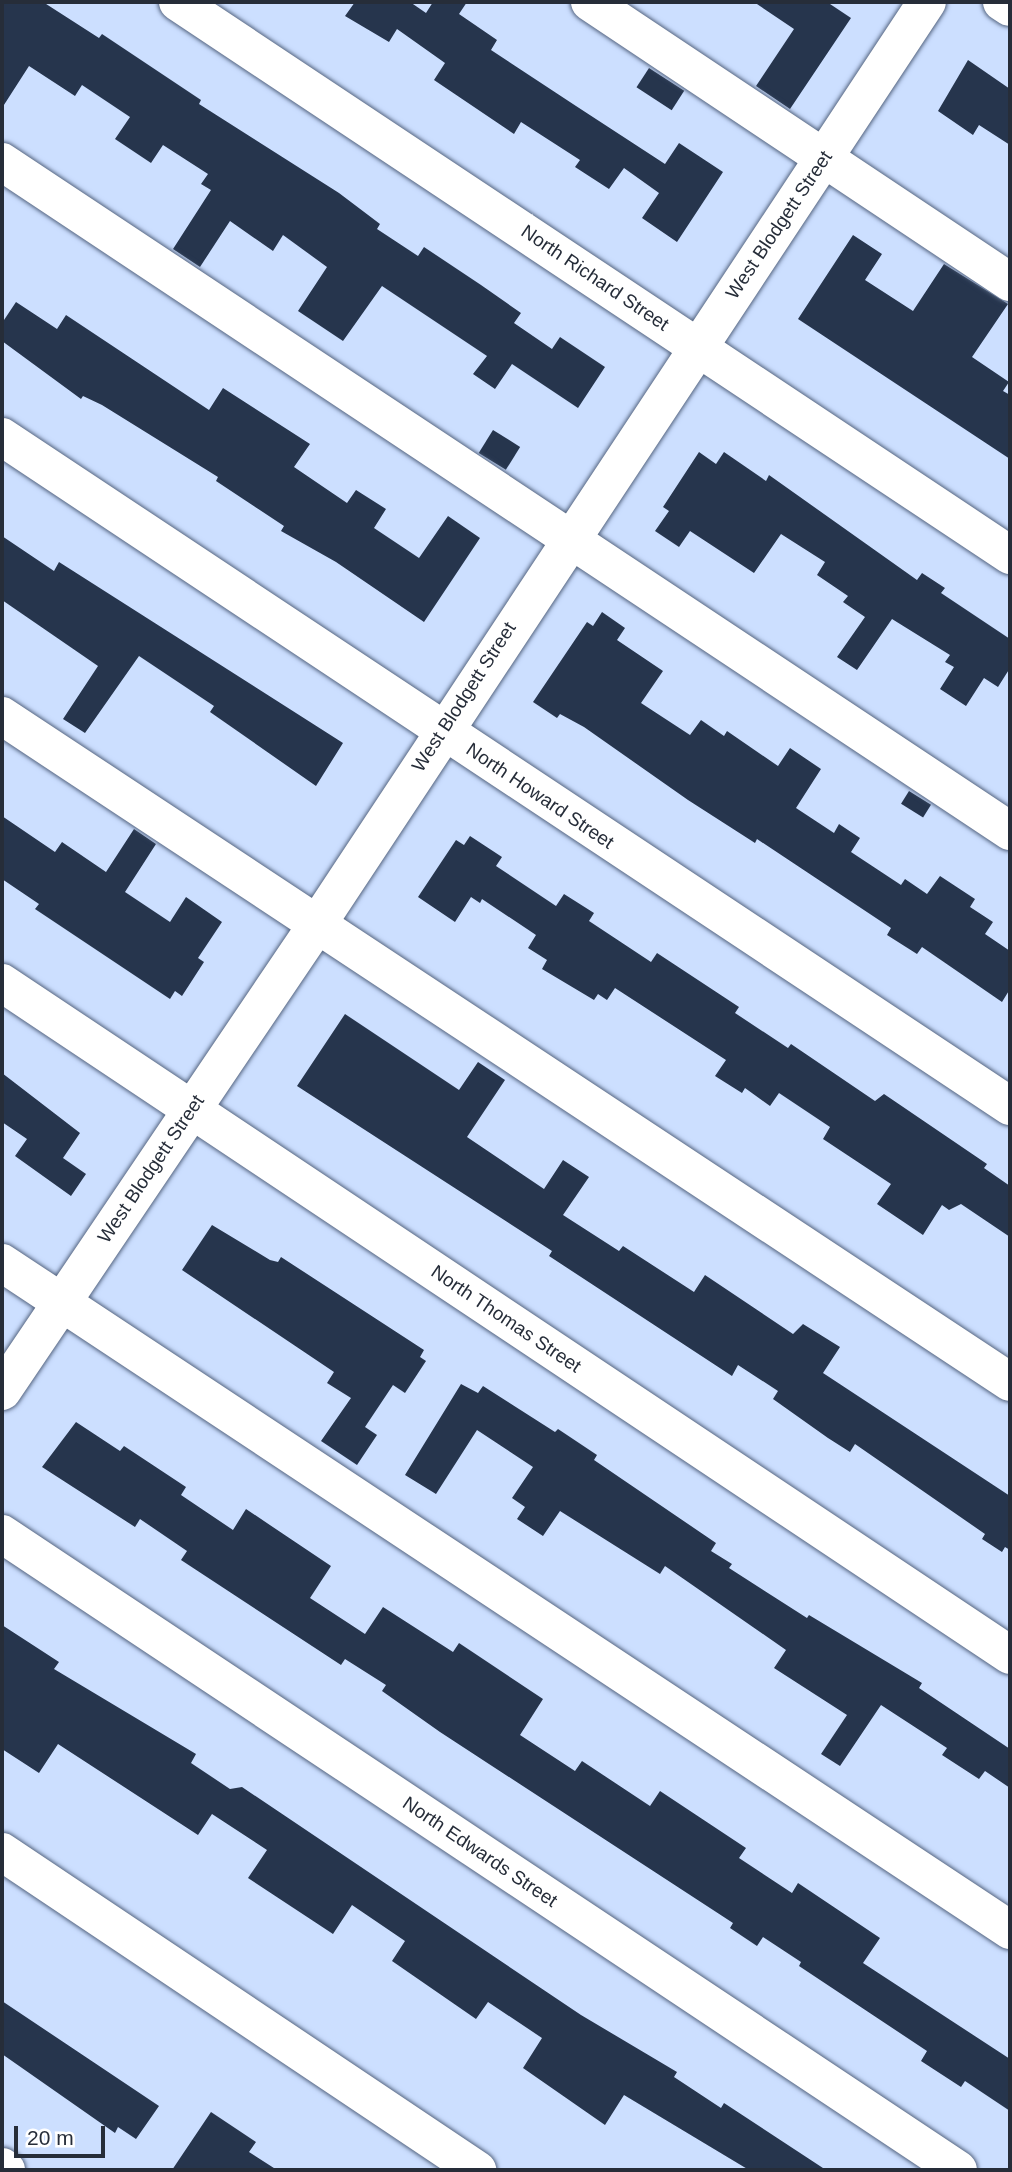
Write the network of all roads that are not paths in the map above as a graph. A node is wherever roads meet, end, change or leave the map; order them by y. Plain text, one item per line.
1 (178, 2) edge
2 (590, 2) edge
3 (927, 2) edge
4 (1002, 2) edge
5 (1010, 7) edge
6 (825, 156) junction
7 (2, 162) edge
8 (1010, 282) edge
9 (698, 346) junction
10 (2, 437) edge
11 (568, 539) junction
12 (1010, 555) edge
13 (2, 716) edge
14 (442, 730) junction
15 (1010, 831) edge
16 (318, 923) junction
17 (2, 984) edge
18 (1010, 1106) edge
19 (191, 1109) junction
20 (2, 1263) edge
21 (61, 1302) junction
22 (1010, 1382) edge
23 (2, 1391) edge
24 (2, 1534) edge
25 (1010, 1654) edge
26 (2, 1852) edge
27 (1010, 1930) edge
28 (2, 2167) edge
29 (6, 2170) edge
30 (477, 2170) edge
31 (958, 2170) edge

1 - 9 street, North Richard Street
2 - 6 street
3 - 6 street, West Blodgett Street
4 - 5 street
6 - 8 street
6 - 9 street, West Blodgett Street
7 - 11 street
9 - 11 street, West Blodgett Street
9 - 12 street, North Richard Street
10 - 14 street, North Howard Street
11 - 14 street, West Blodgett Street
11 - 15 street
13 - 16 street
14 - 16 street, West Blodgett Street
14 - 18 street, North Howard Street
16 - 19 street, West Blodgett Street
16 - 22 street
17 - 19 street, North Thomas Street
19 - 21 street, West Blodgett Street
19 - 25 street, North Thomas Street
20 - 21 street
21 - 23 street, West Blodgett Street
21 - 27 street
24 - 31 street, North Edwards Street
26 - 30 street
28 - 29 street

